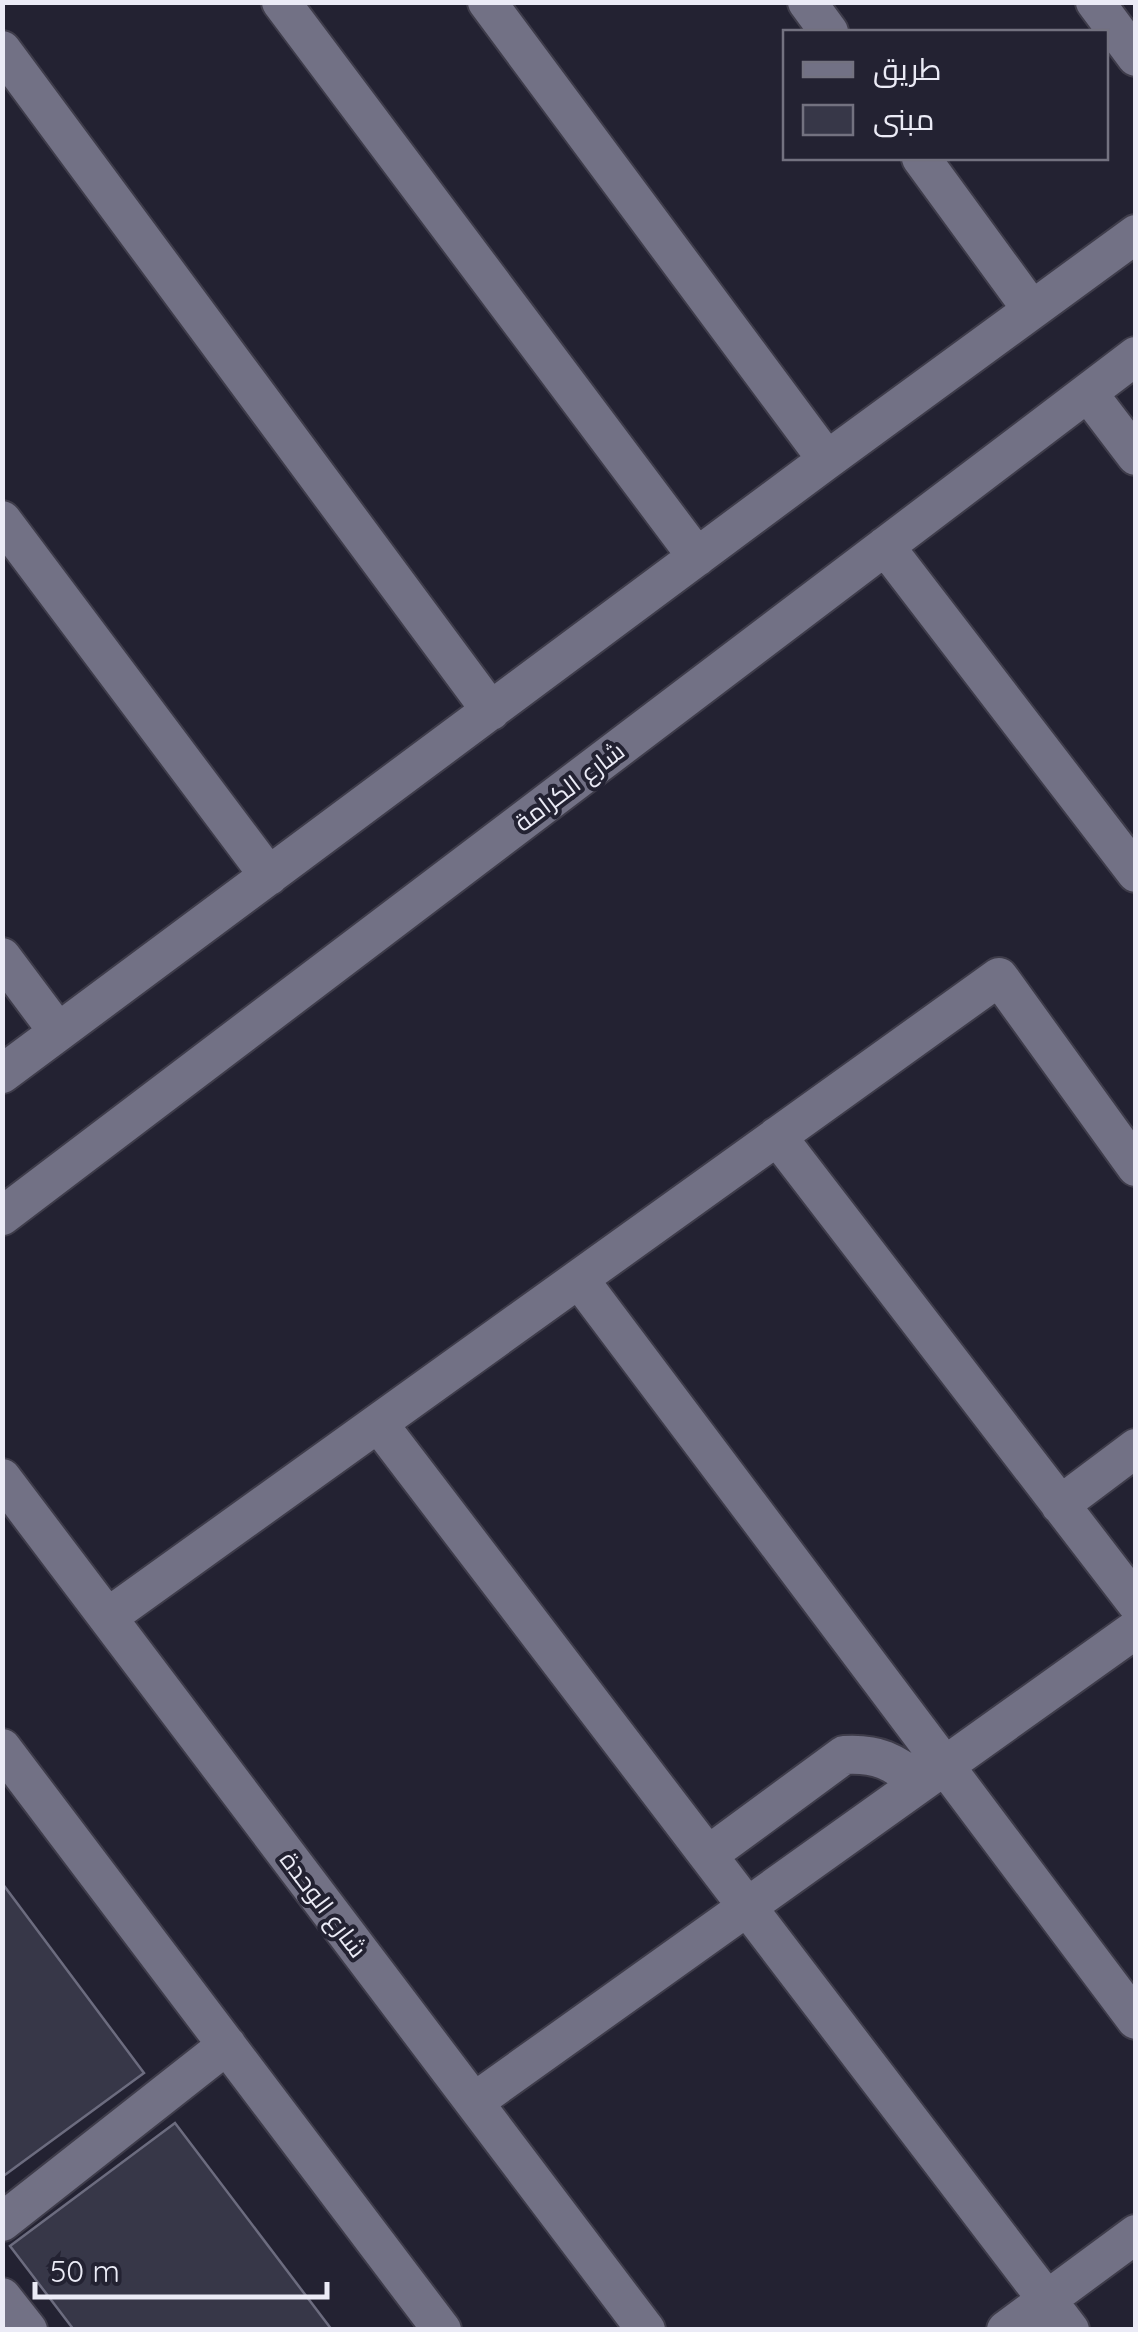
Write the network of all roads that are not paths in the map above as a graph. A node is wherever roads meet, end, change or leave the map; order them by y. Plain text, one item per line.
1 (281, 2) edge
2 (487, 2) edge
3 (808, 2) edge
4 (1095, 2) edge
5 (829, 30) edge
6 (2, 50) edge
7 (1136, 57) edge
8 (922, 160) edge
9 (1136, 234) edge
10 (1032, 310) junction
11 (1136, 356) edge
12 (1088, 392) junction
13 (1136, 456) edge
14 (826, 460) junction
15 (2, 520) edge
16 (885, 546) junction
17 (697, 556) junction
18 (491, 711) junction
19 (1136, 873) edge
20 (269, 876) junction
21 (2, 957) edge
22 (58, 1032) junction
23 (2, 1074) edge
24 (777, 1136) junction
25 (1136, 1167) edge
26 (2, 1216) edge
27 (579, 1279) junction
28 (378, 1423) junction
29 (1136, 1448) edge
30 (2, 1478) edge
31 (1060, 1505) junction
32 (1136, 1603) edge
33 (108, 1617) junction
34 (1136, 1629) edge
35 (2, 1748) edge
36 (932, 1774) junction
37 (708, 1855) junction
38 (747, 1906) junction
39 (1136, 2020) edge
40 (228, 2045) junction
41 (474, 2102) junction
42 (2, 2222) edge
43 (1136, 2234) edge
44 (2, 2297) edge
45 (1047, 2299) junction
46 (28, 2330) edge
47 (442, 2330) edge
48 (646, 2330) edge
49 (1006, 2330) edge
50 (1070, 2330) edge

1 - 17 street
2 - 14 street
3 - 5 street
4 - 7 street
6 - 18 street
8 - 10 street
9 - 10 street
10 - 14 street
11 - 12 street, شارع الكرامة
12 - 13 street
12 - 16 street, شارع الكرامة
14 - 17 street
15 - 20 street
16 - 19 street
16 - 26 street, شارع الكرامة
17 - 18 street
18 - 20 street
20 - 22 street
21 - 22 street
22 - 23 street
24 - 25 street
24 - 27 street
24 - 31 street
27 - 28 street
27 - 36 street
28 - 33 street
28 - 37 street
29 - 31 street
30 - 33 street, شارع الوحدة
31 - 32 street
33 - 41 street, شارع الوحدة
34 - 36 street
35 - 40 street
36 - 37 street
36 - 38 street
36 - 39 street
37 - 38 street
38 - 41 street
38 - 45 street
40 - 42 street
40 - 47 street
41 - 48 street, شارع الوحدة
43 - 45 street
44 - 46 street
45 - 49 street
45 - 50 street

